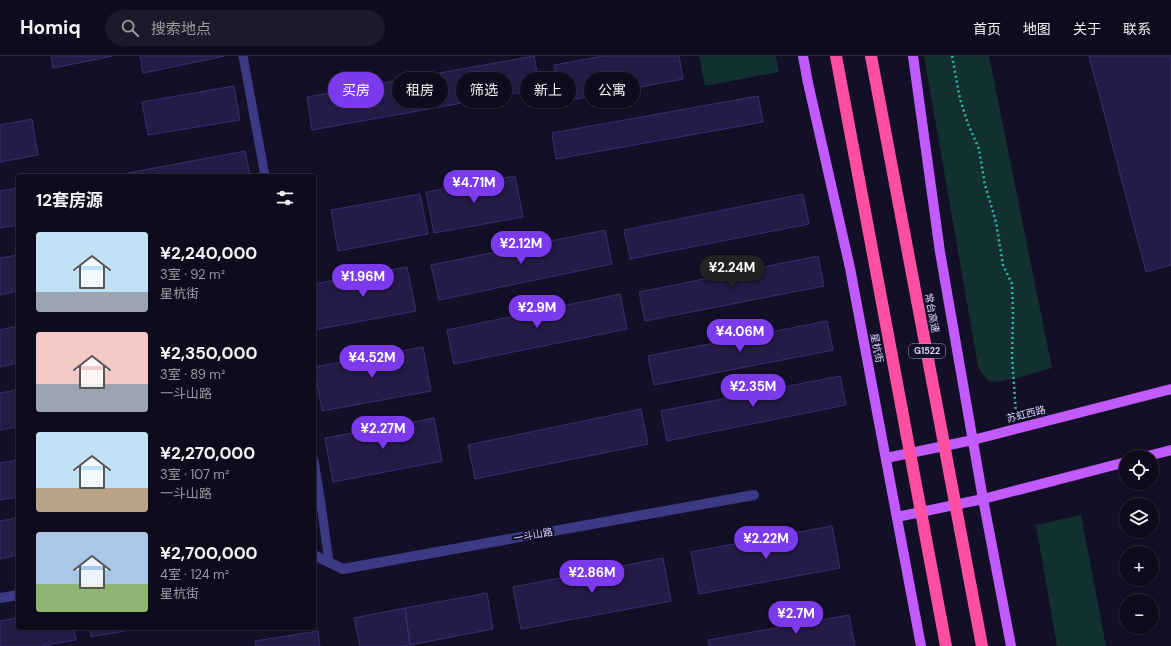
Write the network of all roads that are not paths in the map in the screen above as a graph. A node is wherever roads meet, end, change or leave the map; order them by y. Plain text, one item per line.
1 (243, 56) edge
2 (803, 56) edge
3 (836, 56) edge
4 (871, 56) edge
5 (913, 56) edge
6 (265, 174) edge
7 (1171, 389) edge
8 (973, 440) junction
9 (1171, 450) edge
10 (1159, 453) edge
11 (886, 458) junction
12 (1119, 464) edge
13 (316, 471) edge
14 (754, 495) dead end
15 (983, 499) junction
16 (897, 517) junction
17 (316, 556) edge
18 (329, 562) junction
19 (16, 595) edge
20 (0, 598) edge
21 (921, 646) edge
22 (946, 646) edge
23 (982, 646) edge
24 (1011, 646) edge

1 - 6 lane
2 - 11 main road, 星杭街
3 - 22 highway, bridge
4 - 23 highway, 常台高速 / G1522, bridge
5 - 8 main road
7 - 8 main road, 苏虹西路
8 - 11 main road, 苏虹西路
8 - 15 main road
9 - 10 main road
11 - 16 main road, 星杭街
12 - 15 main road
13 - 18 lane
14 - 18 street, 一斗山路
15 - 16 main road
15 - 24 main road
16 - 21 main road, 星杭街
17 - 18 street, 一斗山路
19 - 20 street

